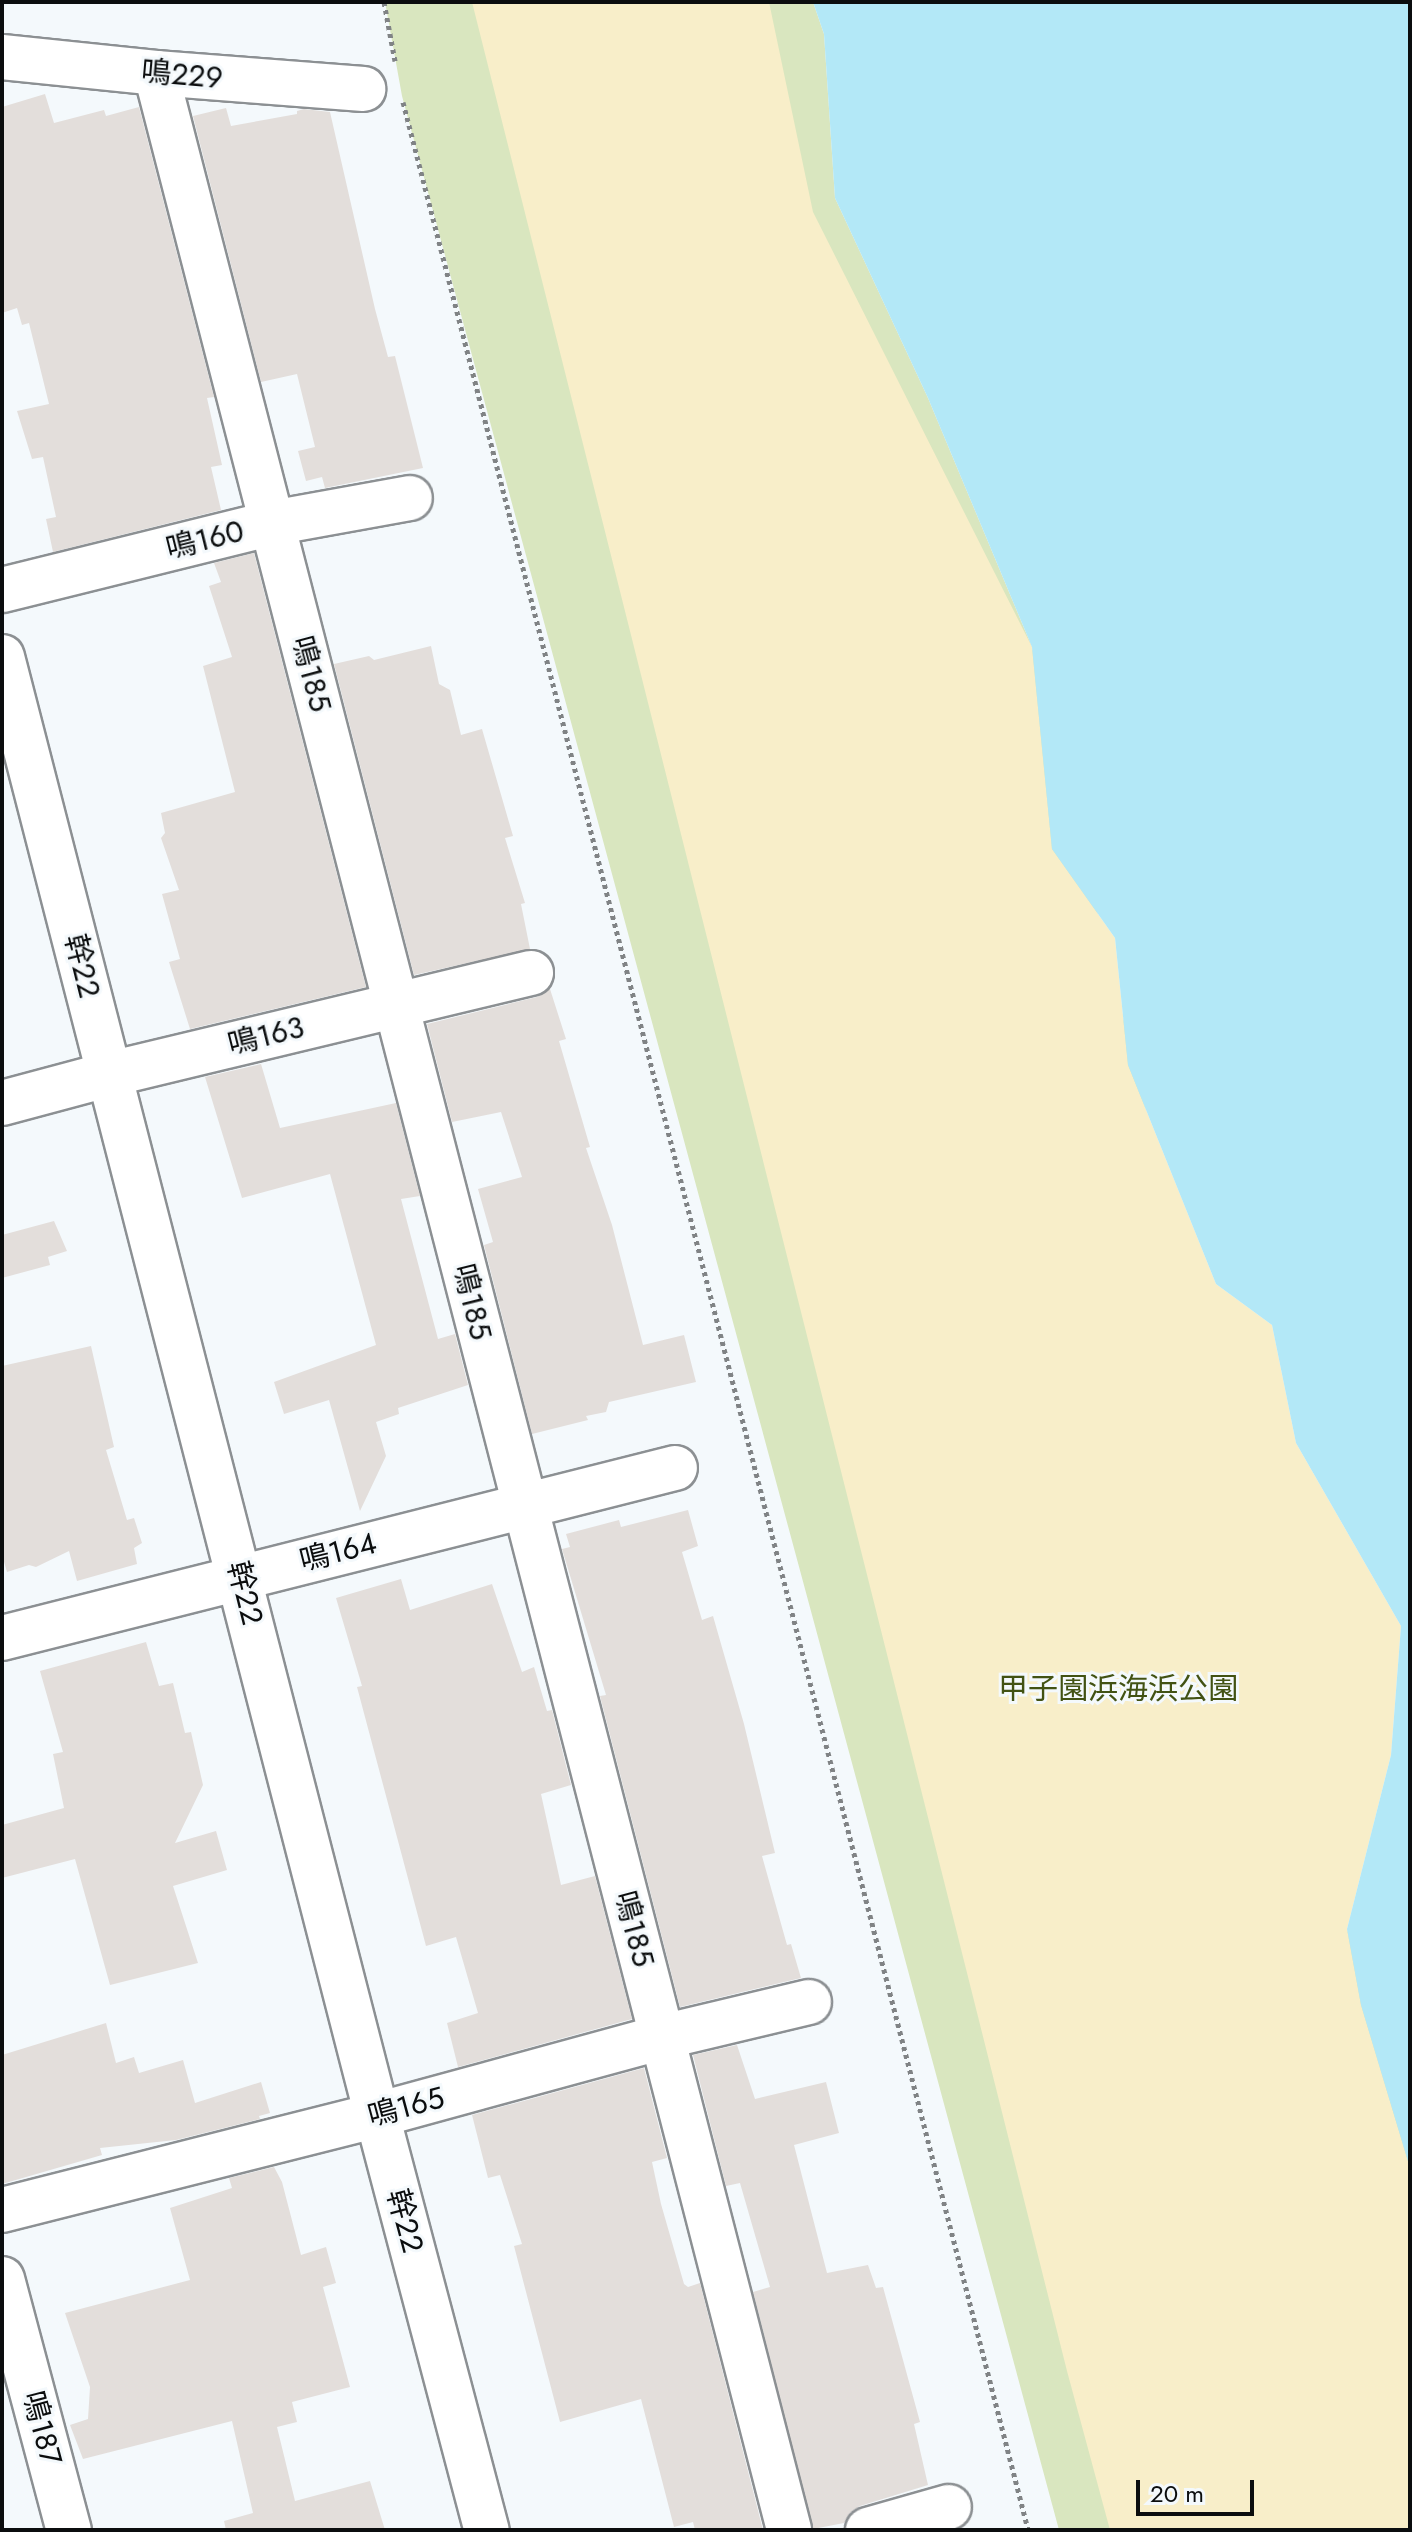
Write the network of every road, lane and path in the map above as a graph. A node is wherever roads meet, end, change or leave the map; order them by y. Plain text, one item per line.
1 (384, 2) edge
2 (2, 57) edge
3 (156, 73) junction
4 (387, 85) junction
5 (410, 498) dead end
6 (272, 523) junction
7 (2, 590) edge
8 (2, 657) edge
9 (531, 973) dead end
10 (397, 1004) junction
11 (110, 1074) junction
12 (2, 1103) edge
13 (675, 1468) dead end
14 (524, 1504) junction
15 (241, 1577) junction
16 (2, 1638) edge
17 (809, 2002) dead end
18 (662, 2037) junction
19 (377, 2115) junction
20 (2, 2210) edge
21 (2, 2279) edge
22 (949, 2507) dead end
23 (69, 2530) edge
24 (487, 2530) edge
25 (789, 2530) edge
26 (868, 2530) edge
27 (1028, 2530) edge

1 - 4 path
2 - 3 street, 鳴229
3 - 4 street, 鳴229
3 - 6 street, 鳴185
4 - 27 path
5 - 6 street, 鳴160
6 - 7 street, 鳴160
6 - 10 street, 鳴185
8 - 11 street, 幹２２
9 - 10 street, 鳴163
10 - 11 street, 鳴163
10 - 14 street, 鳴185
11 - 12 street, 鳴163
11 - 15 street, 幹２２
13 - 14 street, 鳴164
14 - 15 street, 鳴164
14 - 18 street, 鳴185
15 - 16 street, 鳴164
15 - 19 street, 幹２２
17 - 18 street, 鳴165
18 - 19 street, 鳴165
18 - 25 street, 鳴185
19 - 20 street, 鳴165
19 - 24 street, 幹２２
21 - 23 street, 鳴187
22 - 26 street

